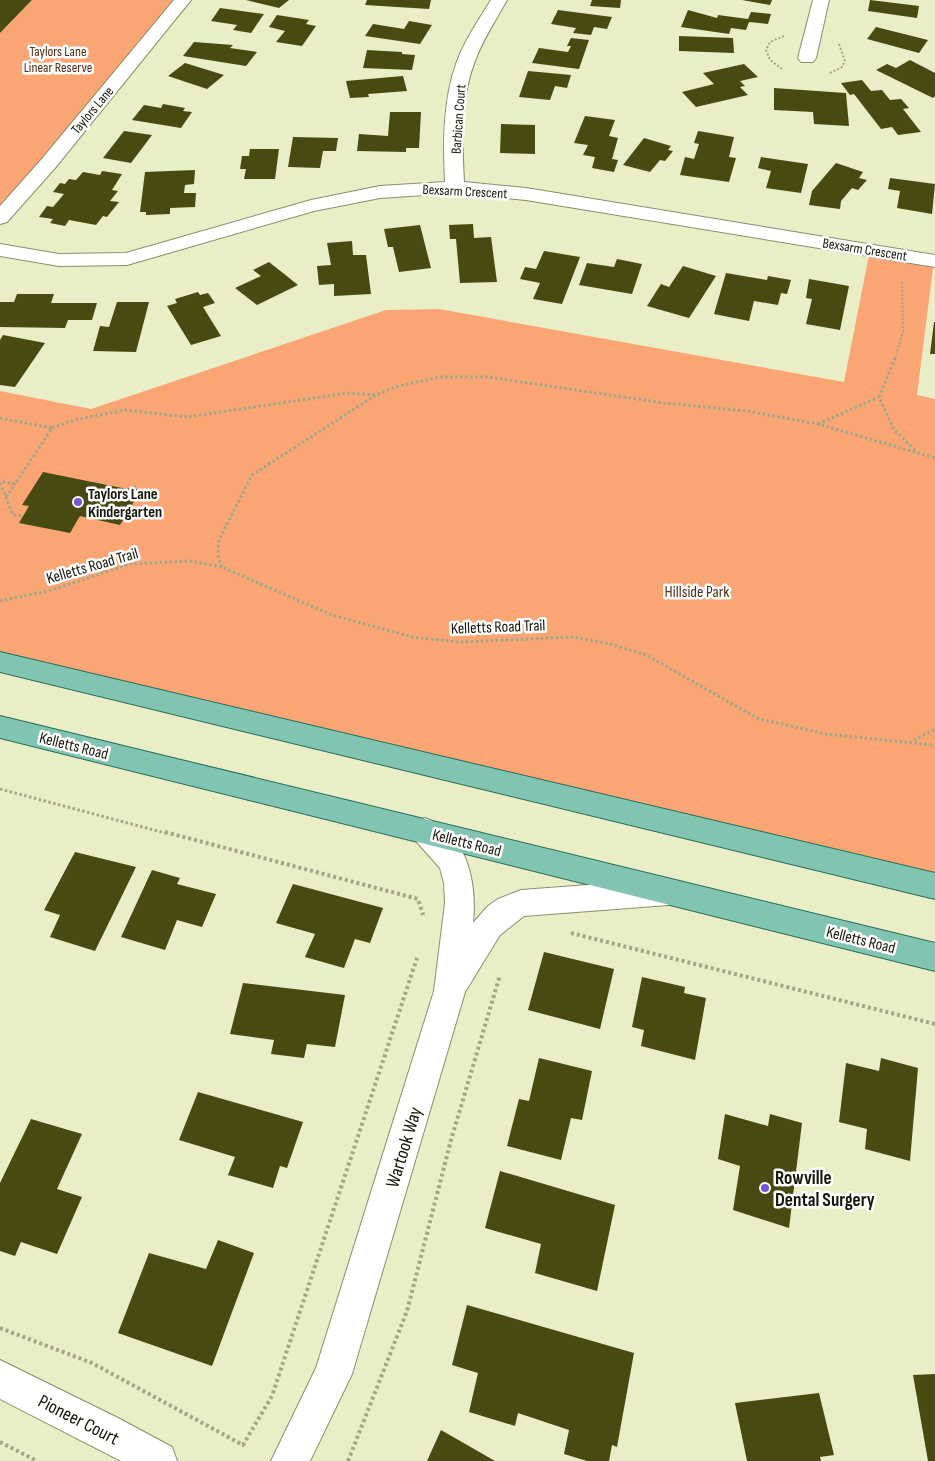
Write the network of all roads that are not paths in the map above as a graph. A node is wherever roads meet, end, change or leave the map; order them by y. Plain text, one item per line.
1 (183, 0) edge
2 (499, 0) edge
3 (821, 0) edge
4 (807, 58) dead end
5 (455, 187) junction
6 (0, 218) edge
7 (0, 250) edge
8 (935, 261) edge
9 (0, 662) edge
10 (0, 727) edge
11 (425, 832) junction
12 (935, 886) edge
13 (669, 892) junction
14 (935, 956) edge
15 (450, 991) junction
16 (0, 1379) edge
17 (158, 1461) edge
18 (290, 1461) edge

1 - 6 street, Taylors Lane
2 - 5 street, Barbican Court
3 - 4 street
5 - 7 street, Bexsarm Crescent
5 - 8 street, Bexsarm Crescent
9 - 12 main road
10 - 11 main road, Kelletts Road
11 - 13 main road, Kelletts Road
11 - 15 street, Wartook Way
13 - 14 main road, Kelletts Road
13 - 15 street
15 - 18 street, Wartook Way
16 - 17 street, Pioneer Court

